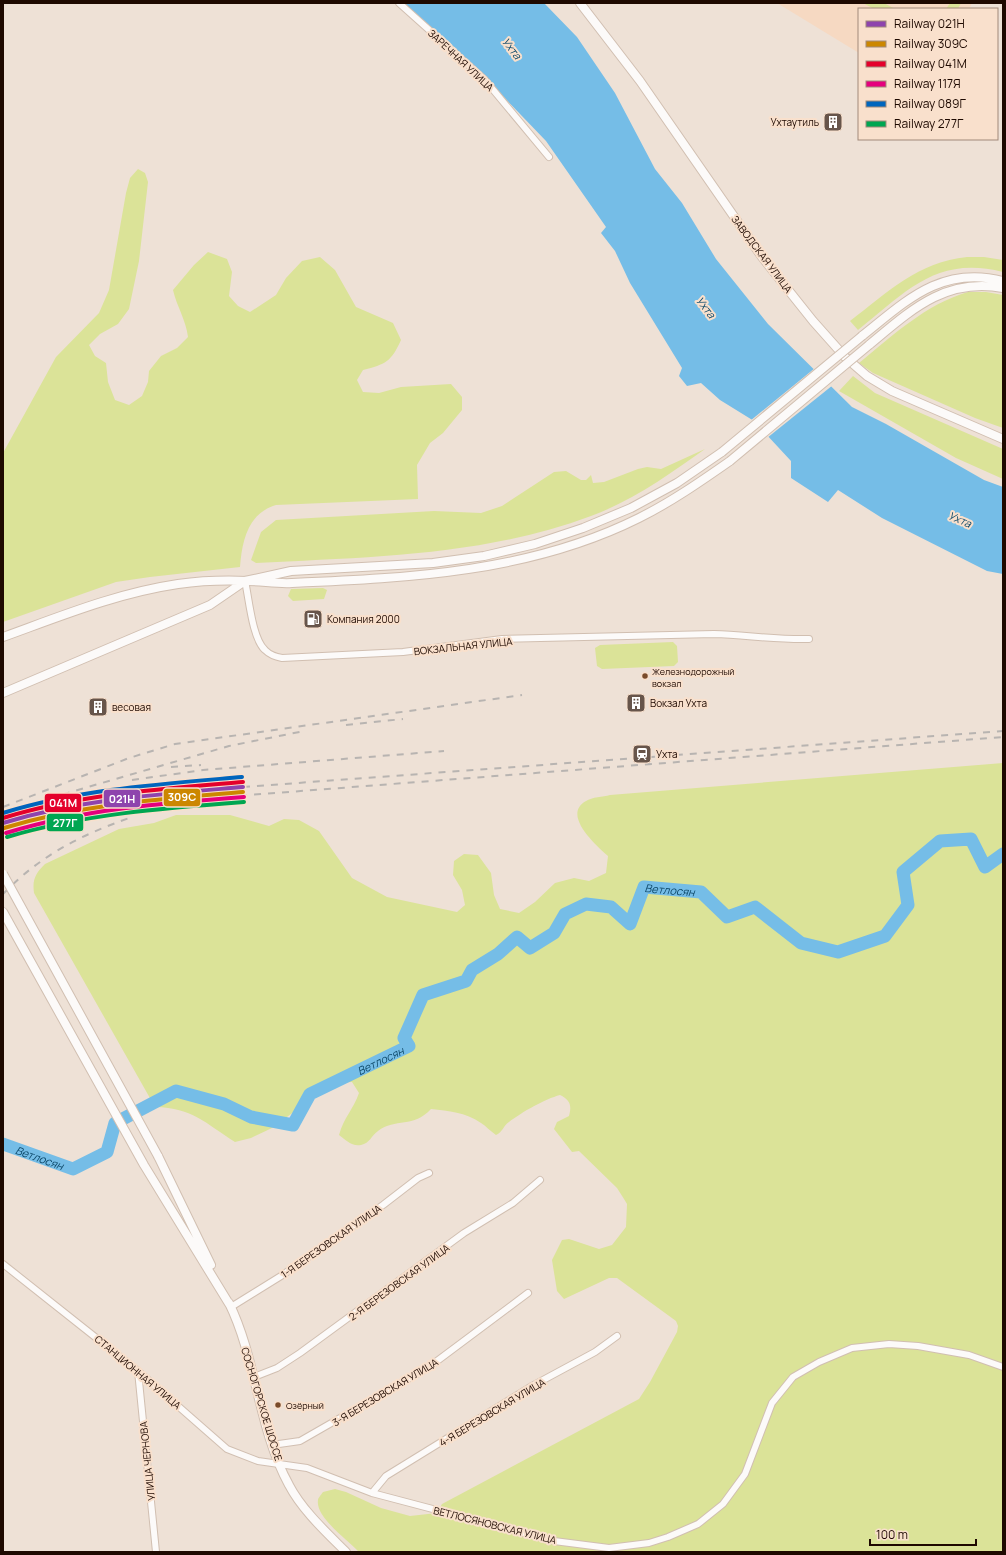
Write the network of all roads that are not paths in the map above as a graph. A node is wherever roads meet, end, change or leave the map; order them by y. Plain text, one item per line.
1 (399, 3) edge
2 (580, 3) edge
3 (549, 157) dead end
4 (1003, 281) edge
5 (1003, 288) edge
6 (1003, 439) edge
7 (245, 581) junction
8 (3, 637) edge
9 (809, 639) dead end
10 (3, 693) edge
11 (3, 874) edge
12 (3, 912) edge
13 (429, 1173) dead end
14 (540, 1180) dead end
15 (3, 1264) edge
16 (528, 1293) dead end
17 (231, 1306) junction
18 (617, 1336) dead end
19 (1003, 1367) edge
20 (138, 1371) junction
21 (254, 1377) junction
22 (272, 1445) junction
23 (280, 1464) junction
24 (372, 1493) junction
25 (156, 1552) edge
26 (346, 1552) edge

1 - 3 street, ЗАРЕЧНАЯ УЛИЦА
2 - 6 street, ЗАВОДСКАЯ УЛИЦА
4 - 7 street, bridge
5 - 7 street, bridge
7 - 8 street
7 - 9 street, ВОКЗАЛЬНАЯ УЛИЦА
7 - 10 street
11 - 17 street, СОСНОГОРСКОЕ ШОССЕ, bridge
12 - 17 street, СОСНОГОРСКОЕ ШОССЕ
13 - 17 street, 1-Я БЕРЕЗОВСКАЯ УЛИЦА
14 - 21 street, 2-Я БЕРЕЗОВСКАЯ УЛИЦА
15 - 20 street, СТАНЦИОННАЯ УЛИЦА
16 - 22 street, 3-Я БЕРЕЗОВСКАЯ УЛИЦА
17 - 21 street, СОСНОГОРСКОЕ ШОССЕ
18 - 24 street, 4-Я БЕРЕЗОВСКАЯ УЛИЦА
19 - 24 street, ВЕТЛОСЯНОВСКАЯ УЛИЦА
20 - 23 street, СТАНЦИОННАЯ УЛИЦА
20 - 25 street, УЛИЦА ЧЕРНОВА
21 - 22 street, СОСНОГОРСКОЕ ШОССЕ
22 - 23 street, СОСНОГОРСКОЕ ШОССЕ
23 - 24 street, ВЕТЛОСЯНОВСКАЯ УЛИЦА
23 - 26 street, СОСНОГОРСКОЕ ШОССЕ

